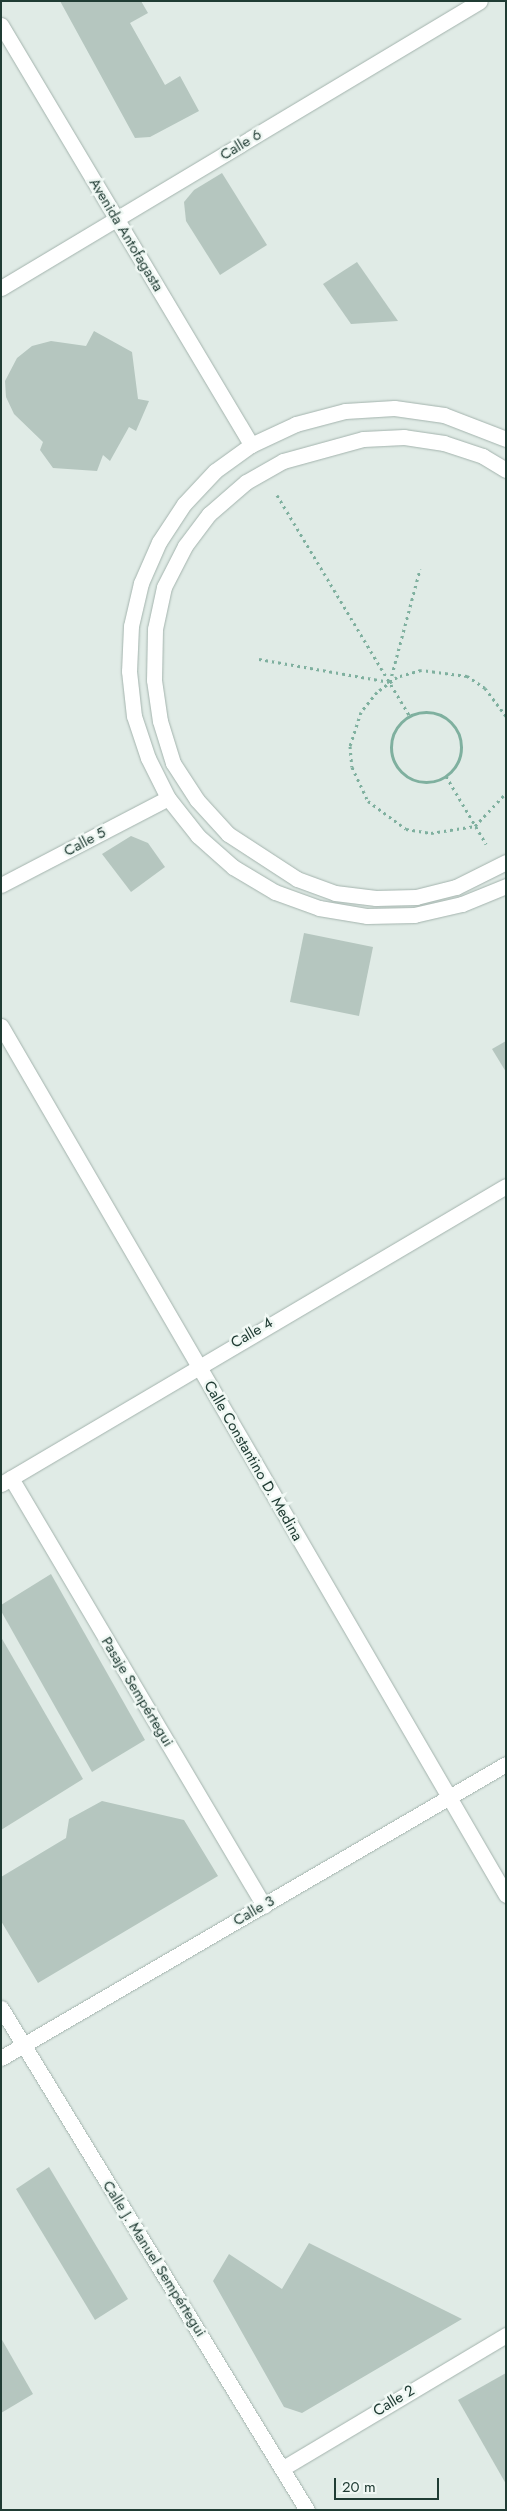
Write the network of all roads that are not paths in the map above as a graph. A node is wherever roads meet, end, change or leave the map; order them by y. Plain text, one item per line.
1 (480, 1) edge
2 (1, 25) edge
3 (117, 220) junction
4 (1, 288) edge
5 (506, 440) edge
6 (251, 445) junction
7 (506, 470) edge
8 (168, 798) junction
9 (506, 862) edge
10 (1, 885) edge
11 (506, 886) edge
12 (1, 1026) edge
13 (506, 1186) edge
14 (198, 1364) junction
15 (6, 1481) edge
16 (506, 1764) edge
17 (448, 1798) junction
18 (506, 1895) edge
19 (264, 1906) junction
20 (1, 2008) edge
21 (22, 2044) junction
22 (1, 2058) edge
23 (506, 2335) edge
24 (283, 2468) junction
25 (307, 2510) edge

1 - 3 street, Calle 6
2 - 3 street, Avenida Antofagasta
3 - 4 street, Calle 6
3 - 6 street, Avenida Antofagasta
5 - 6 street
6 - 8 street
7 - 9 street
8 - 10 street, Calle 5
8 - 11 street
12 - 14 street, Calle Constantino D. Medina
13 - 14 street, Calle 4
14 - 15 street, Calle 4
14 - 17 street, Calle Constantino D. Medina
15 - 19 street, Pasaje Sempértegui
16 - 17 street, Calle 3
17 - 18 street, Calle Constantino D. Medina
17 - 19 street, Calle 3
19 - 21 street, Calle 3
20 - 21 street, Calle J. Manuel Sempértegui
21 - 22 street, Calle 3
21 - 24 street, Calle J. Manuel Sempértegui
23 - 24 street, Calle 2
24 - 25 street, Calle J. Manuel Sempértegui

